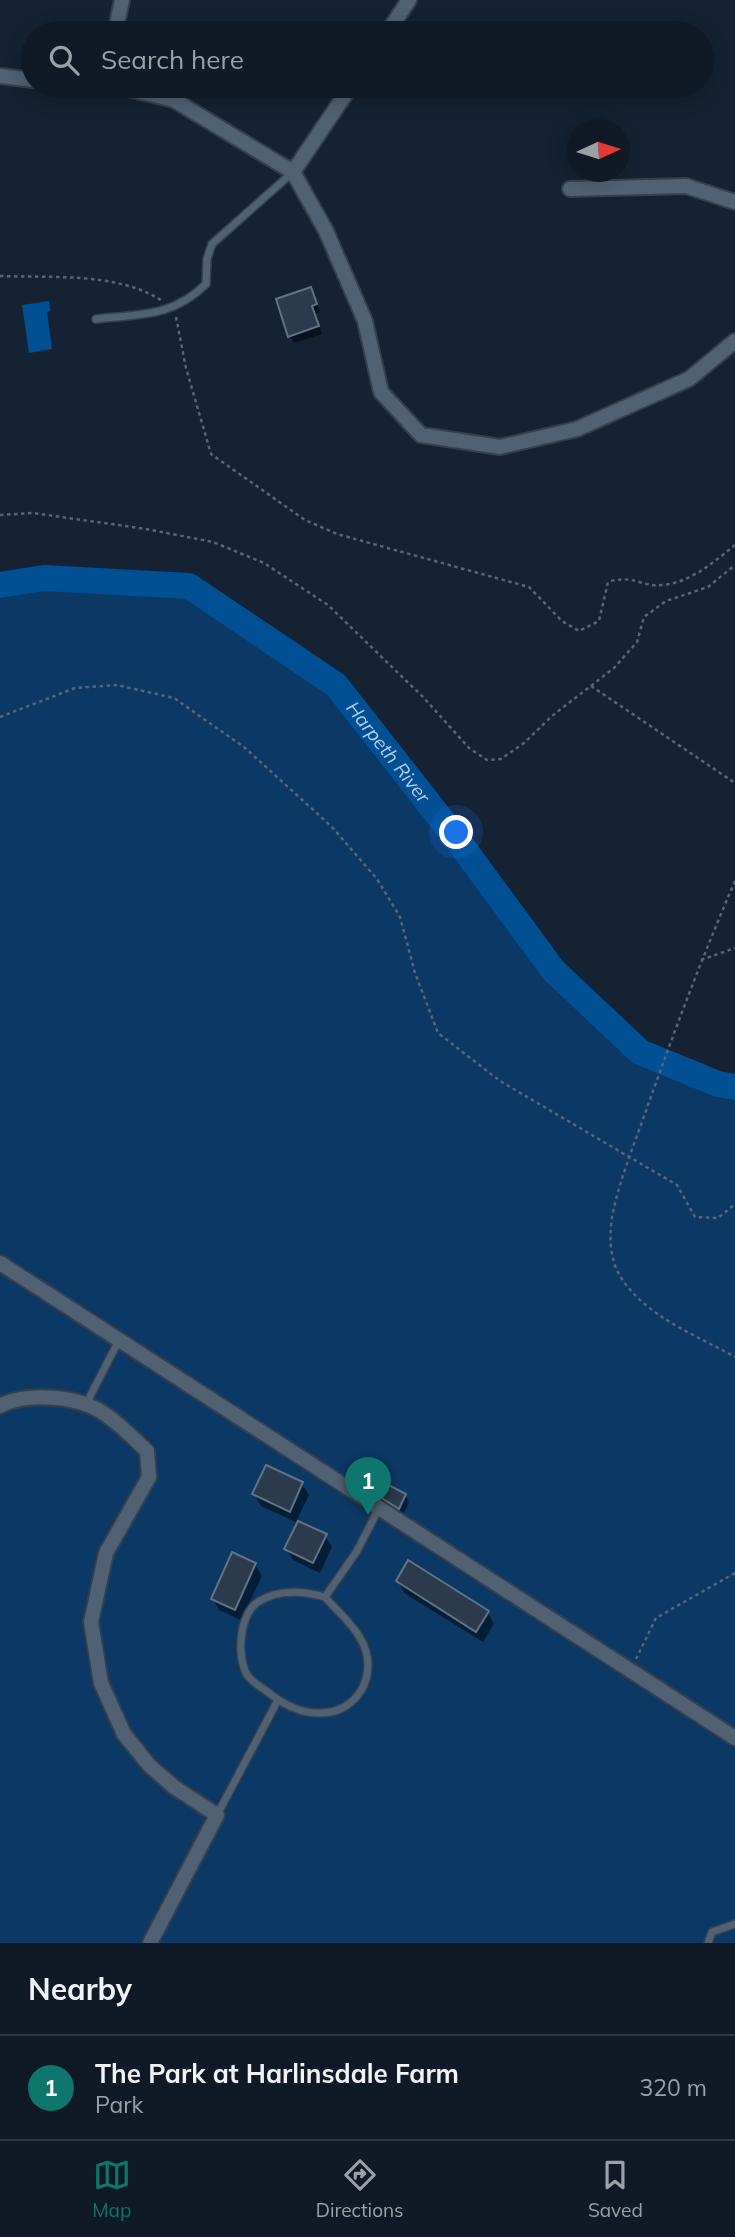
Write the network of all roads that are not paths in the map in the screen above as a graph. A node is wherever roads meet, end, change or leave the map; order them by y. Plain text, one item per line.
1 (122, 0) edge
2 (409, 0) edge
3 (118, 21) edge
4 (395, 21) edge
5 (0, 76) edge
6 (21, 79) edge
7 (166, 98) edge
8 (343, 98) edge
9 (293, 172) junction
10 (570, 189) dead end
11 (735, 202) edge
12 (96, 319) dead end
13 (735, 341) edge
14 (0, 1263) edge
15 (118, 1342) junction
16 (0, 1406) edge
17 (85, 1406) junction
18 (379, 1508) junction
19 (325, 1597) junction
20 (278, 1700) junction
21 (735, 1738) edge
22 (216, 1815) junction
23 (735, 1924) edge
24 (150, 1943) edge
25 (708, 1943) edge

1 - 3 street
2 - 4 street
5 - 6 street
7 - 9 street
8 - 9 street
9 - 12 lane
9 - 13 street
10 - 11 street
14 - 15 street
15 - 17 lane
15 - 18 street
16 - 17 street
17 - 22 street
18 - 19 lane
18 - 21 street
19 - 20 lane
19 - 20 lane
20 - 22 lane
22 - 24 street
23 - 25 lane

